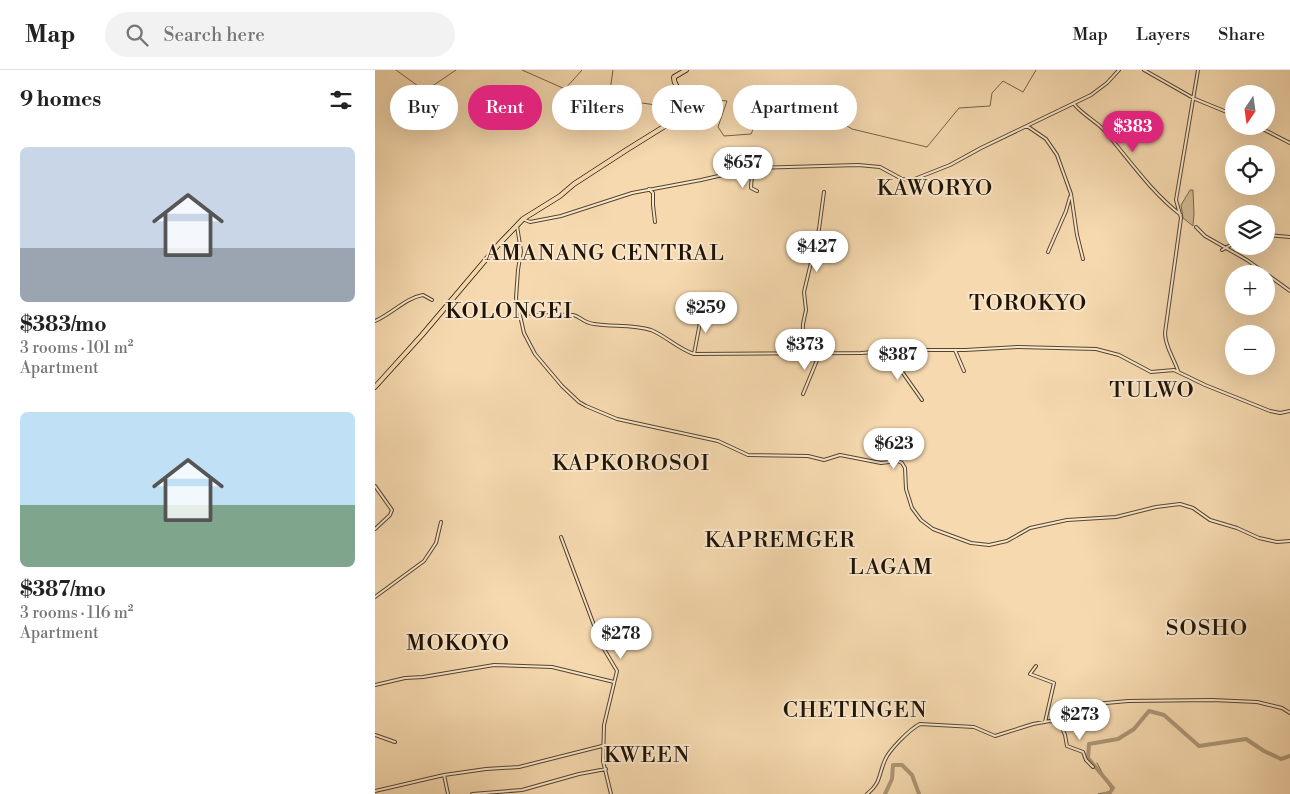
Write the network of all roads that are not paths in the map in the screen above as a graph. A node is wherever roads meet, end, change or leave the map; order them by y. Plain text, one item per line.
1 (685, 70) edge
2 (1119, 70) edge
3 (1144, 70) edge
4 (1198, 70) edge
5 (1195, 99) junction
6 (1074, 104) junction
7 (1225, 111) edge
8 (1027, 126) junction
9 (1274, 135) edge
10 (1290, 143) edge
11 (747, 168) junction
12 (649, 189) junction
13 (757, 191) dead end
14 (824, 192) dead end
15 (1071, 194) junction
16 (1181, 215) junction
17 (523, 219) junction
18 (655, 222) dead end
19 (517, 226) junction
20 (1196, 227) dead end
21 (1275, 236) edge
22 (1290, 237) edge
23 (1225, 247) edge
24 (1225, 248) edge
25 (1222, 250) dead end
26 (1048, 252) dead end
27 (1238, 255) edge
28 (1083, 259) dead end
29 (1290, 291) edge
30 (432, 300) dead end
31 (517, 302) junction
32 (701, 312) dead end
33 (375, 321) edge
34 (955, 350) junction
35 (885, 351) junction
36 (820, 353) junction
37 (694, 354) junction
38 (802, 354) junction
39 (964, 371) dead end
40 (1178, 371) junction
41 (375, 387) edge
42 (803, 394) dead end
43 (921, 400) dead end
44 (1290, 411) edge
45 (375, 486) edge
46 (441, 522) dead end
47 (375, 528) edge
48 (561, 537) dead end
49 (1290, 541) edge
50 (375, 597) edge
51 (1036, 666) dead end
52 (614, 682) junction
53 (375, 685) edge
54 (1290, 713) edge
55 (1045, 722) junction
56 (1060, 723) junction
57 (375, 734) edge
58 (395, 742) dead end
59 (603, 746) junction
60 (1093, 767) dead end
61 (606, 769) junction
62 (445, 775) junction
63 (375, 791) edge
64 (448, 794) edge
65 (472, 794) edge
66 (611, 794) edge
67 (867, 794) edge

1 - 17 main road
2 - 6 street
3 - 5 street
4 - 5 street
5 - 7 street
5 - 16 street
6 - 8 street
6 - 16 street
8 - 11 street
8 - 15 street
9 - 10 street
11 - 12 street
11 - 13 street
12 - 17 street
12 - 18 street
14 - 38 street
15 - 26 street
15 - 28 street
16 - 40 street
17 - 19 main road
19 - 31 street
19 - 41 main road
20 - 23 street
21 - 22 street
24 - 25 street
27 - 29 street
30 - 33 street
31 - 37 street
31 - 49 street
32 - 37 street
34 - 35 street
34 - 39 street
34 - 40 street
35 - 36 street
35 - 43 street
36 - 38 street
36 - 42 street
37 - 38 street
40 - 44 street
45 - 47 street
46 - 50 street
48 - 52 street
51 - 55 street
52 - 53 street
52 - 59 street
54 - 56 street
55 - 56 street
55 - 67 street
56 - 60 street
57 - 58 street
59 - 61 street
59 - 62 street
61 - 65 street
61 - 66 street
62 - 63 street
62 - 64 street

